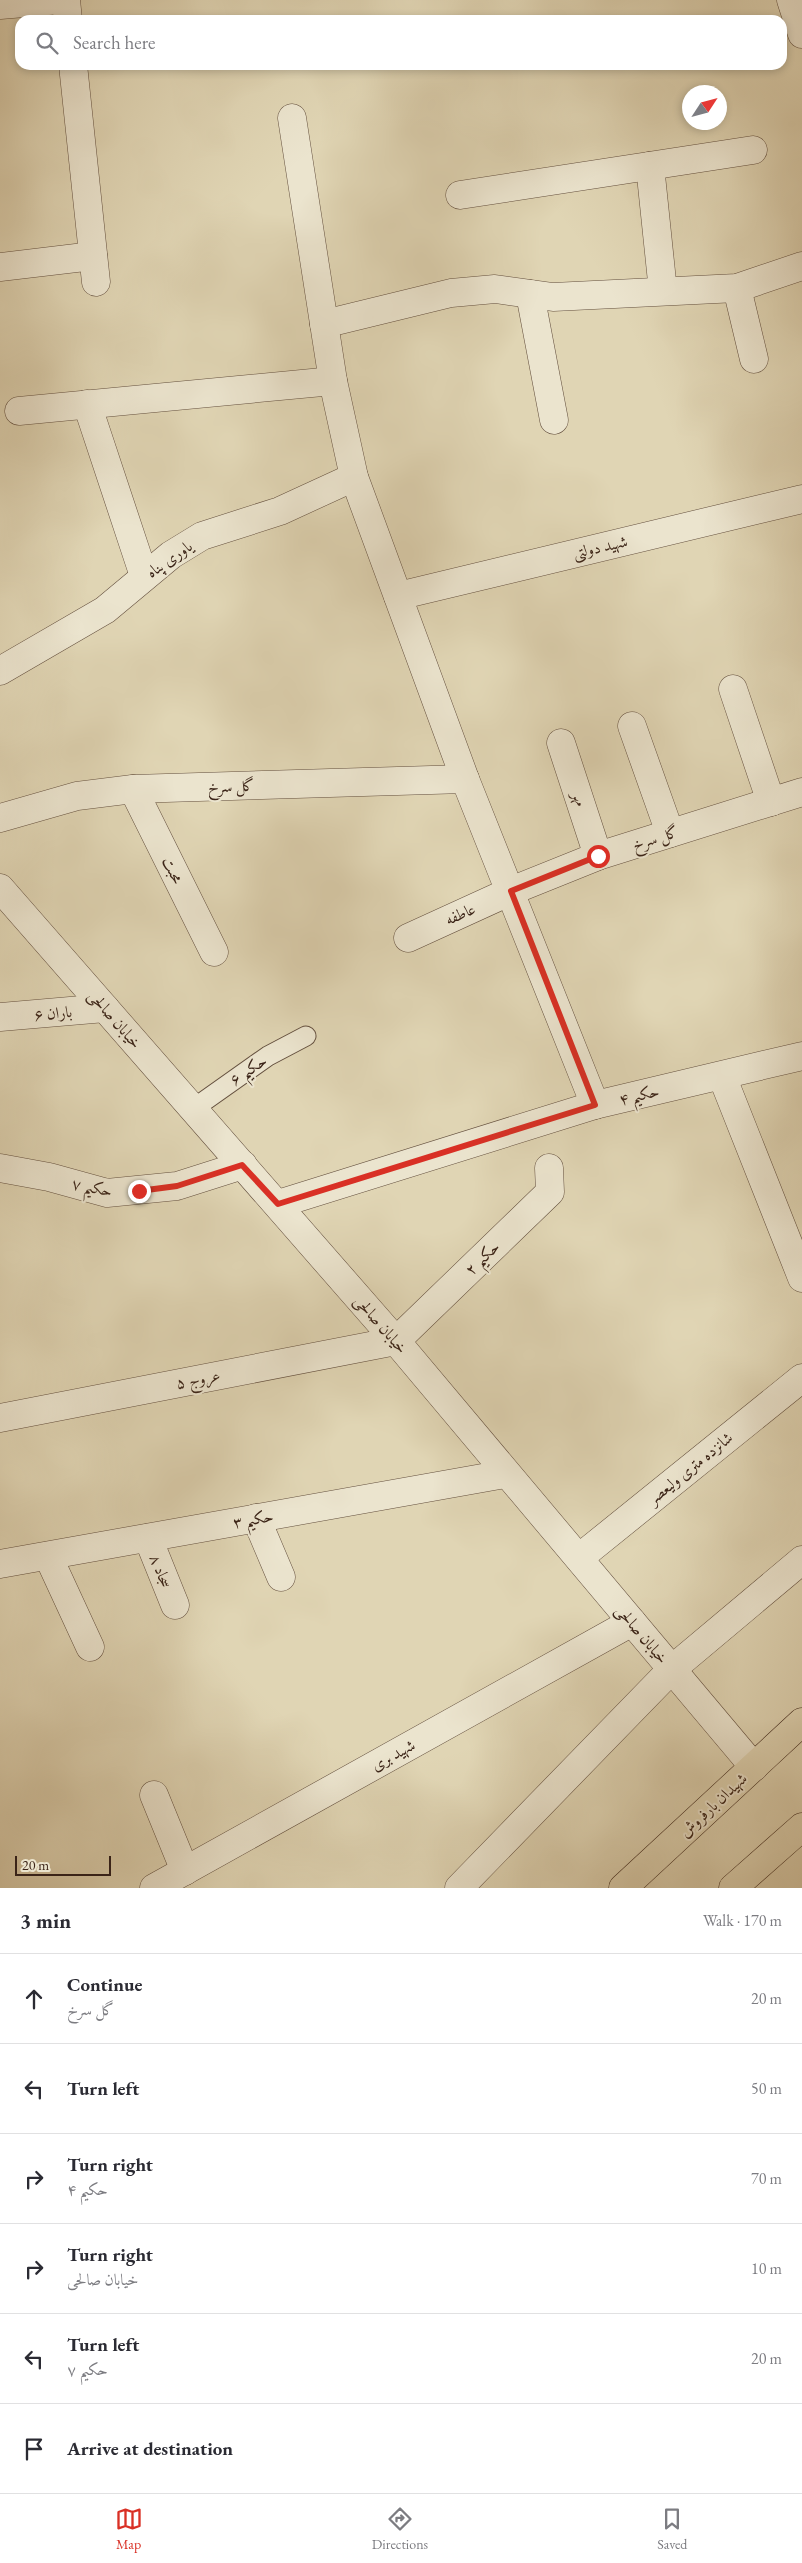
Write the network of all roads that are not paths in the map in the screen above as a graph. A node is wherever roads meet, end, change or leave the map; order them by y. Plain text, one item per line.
1 (60, 0) edge
2 (66, 0) edge
3 (791, 0) edge
4 (0, 5) edge
5 (68, 15) edge
6 (802, 34) edge
7 (74, 70) edge
8 (292, 118) dead end
9 (753, 150) dead end
10 (650, 166) junction
11 (460, 195) dead end
12 (802, 266) edge
13 (0, 267) edge
14 (738, 288) junction
15 (663, 291) junction
16 (530, 294) junction
17 (324, 324) junction
18 (754, 359) dead end
19 (333, 381) junction
20 (87, 404) junction
21 (19, 410) dead end
22 (554, 420) dead end
23 (354, 477) junction
24 (802, 499) edge
25 (144, 576) junction
26 (398, 596) junction
27 (0, 672) edge
28 (733, 689) dead end
29 (632, 726) dead end
30 (561, 743) dead end
31 (465, 779) junction
32 (133, 789) junction
33 (802, 792) edge
34 (771, 802) junction
35 (0, 818) edge
36 (670, 833) junction
37 (598, 856) junction
38 (0, 888) edge
39 (511, 891) junction
40 (408, 938) dead end
41 (214, 952) dead end
42 (105, 1008) junction
43 (0, 1017) edge
44 (306, 1036) dead end
45 (802, 1056) edge
46 (722, 1076) junction
47 (595, 1105) junction
48 (193, 1109) junction
49 (242, 1165) junction
50 (0, 1168) edge
51 (549, 1168) dead end
52 (278, 1204) junction
53 (802, 1278) edge
54 (396, 1341) junction
55 (802, 1378) edge
56 (0, 1418) edge
57 (505, 1474) junction
58 (256, 1518) junction
59 (148, 1538) junction
60 (48, 1556) junction
61 (578, 1558) junction
62 (802, 1560) edge
63 (0, 1564) edge
64 (281, 1577) dead end
65 (175, 1604) dead end
66 (632, 1622) junction
67 (90, 1647) dead end
68 (671, 1670) junction
69 (802, 1722) edge
70 (754, 1767) junction
71 (154, 1795) dead end
72 (802, 1827) edge
73 (185, 1871) junction
74 (154, 1888) edge
75 (458, 1888) edge
76 (624, 1888) edge
77 (733, 1888) edge

1 - 4 street
2 - 5 street
3 - 6 street
7 - 13 street
8 - 17 street
9 - 10 street
10 - 11 street
10 - 15 street
12 - 14 street
14 - 15 street
14 - 18 street
15 - 16 street
16 - 17 street
16 - 22 street
17 - 19 street
19 - 20 street
19 - 23 street
20 - 21 street
20 - 25 street
23 - 25 street, یاوری پناه
23 - 26 street
24 - 26 street, شهید دولتی
25 - 27 street, یاوری پناه
26 - 31 street
28 - 34 street
29 - 36 street
30 - 37 street, مهر
31 - 32 street, گل سرخ
31 - 39 street
32 - 35 street, گل سرخ
32 - 41 street, محبت
33 - 34 street, گل سرخ
34 - 36 street, گل سرخ
36 - 37 street, گل سرخ
37 - 39 street, گل سرخ
38 - 42 street, خیابان صالحی
39 - 40 street, عاطفه
39 - 47 street
42 - 43 street, باران ۶
42 - 48 street, خیابان صالحی
44 - 48 lane, حکیم ۶
45 - 46 street, حکیم ۴
46 - 47 street, حکیم ۴
46 - 53 street
47 - 52 street, حکیم ۴
48 - 49 street, خیابان صالحی
49 - 50 street, حکیم ۷
49 - 52 street, خیابان صالحی
51 - 54 street, حکیم ۲
52 - 54 street, خیابان صالحی
54 - 56 street, عروج ۵
54 - 57 street, خیابان صالحی
55 - 61 street, شانزده متری ولیعصر
57 - 58 street, حکیم ۳
57 - 61 street, خیابان صالحی
58 - 59 street, حکیم ۳
58 - 64 street
59 - 60 street, حکیم ۳
59 - 65 street, سجاد ۸
60 - 63 street, حکیم ۳
60 - 67 street
61 - 66 street, خیابان صالحی
62 - 68 street
66 - 68 street, خیابان صالحی
66 - 73 street, شهید بری
68 - 70 street, خیابان صالحی
68 - 75 street
69 - 70 highway, شهیدان بارفروش
70 - 76 highway, شهیدان بارفروش
71 - 73 street
72 - 77 highway
73 - 74 street, شهید بری

